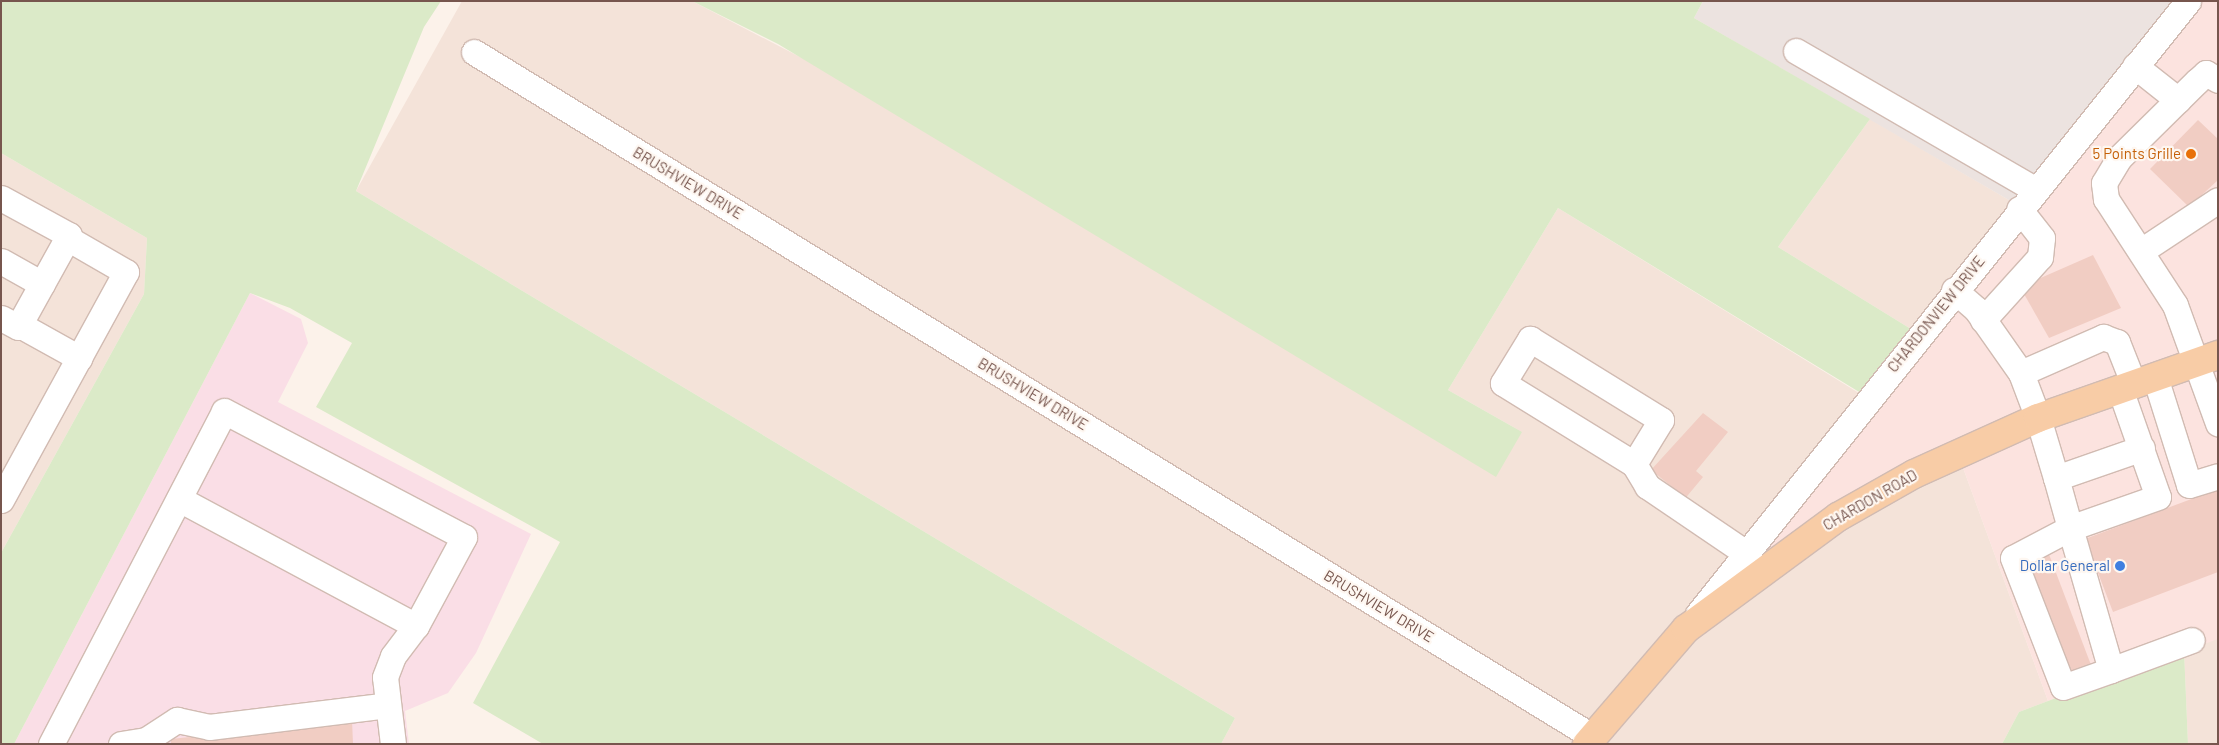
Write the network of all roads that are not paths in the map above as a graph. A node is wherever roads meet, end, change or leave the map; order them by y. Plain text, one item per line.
1 (2188, 1) edge
2 (1796, 51) dead end
3 (474, 52) dead end
4 (2135, 66) junction
5 (2218, 80) edge
6 (2178, 100) junction
7 (2036, 190) junction
8 (1, 198) edge
9 (2218, 200) edge
10 (2019, 209) junction
11 (74, 242) dead end
12 (2141, 250) junction
13 (1, 261) edge
14 (42, 284) junction
15 (1954, 290) junction
16 (1, 318) edge
17 (1983, 320) junction
18 (27, 329) dead end
19 (79, 358) junction
20 (2207, 359) edge
21 (2021, 373) junction
22 (2136, 384) junction
23 (2038, 418) junction
24 (2218, 423) edge
25 (2142, 448) junction
26 (1634, 464) junction
27 (2218, 476) edge
28 (2056, 478) junction
29 (179, 499) junction
30 (1, 500) edge
31 (2070, 528) junction
32 (1746, 553) junction
33 (416, 626) junction
34 (1686, 629) junction
35 (2192, 640) dead end
36 (2110, 670) junction
37 (388, 705) junction
38 (1590, 740) edge
39 (146, 742) edge
40 (51, 744) edge
41 (121, 744) edge
42 (393, 744) edge

1 - 4 street, CHARDONVIEW DRIVE
2 - 7 street
3 - 38 street, BRUSHVIEW DRIVE
4 - 6 street
4 - 7 street, CHARDONVIEW DRIVE
5 - 6 street
6 - 12 street
7 - 10 street, CHARDONVIEW DRIVE
8 - 14 street
9 - 12 street
10 - 15 street, CHARDONVIEW DRIVE
10 - 17 street
11 - 19 street
12 - 20 street
13 - 14 street
14 - 16 street
15 - 17 street
15 - 32 street, CHARDONVIEW DRIVE
17 - 21 street
18 - 19 street
19 - 30 street
20 - 22 main road, CHARDON ROAD
20 - 24 street
21 - 22 street
21 - 23 street
22 - 23 main road, CHARDON ROAD
22 - 25 street
22 - 27 street
23 - 28 street
23 - 34 main road, CHARDON ROAD
25 - 28 street
25 - 31 street
26 - 26 street
26 - 32 street
28 - 31 street
29 - 33 street
29 - 33 street
29 - 40 street
31 - 36 street
31 - 36 street
32 - 34 street, CHARDONVIEW DRIVE
33 - 37 street
34 - 38 main road, CHARDON ROAD
35 - 36 street
37 - 39 street
37 - 42 street
39 - 41 street

